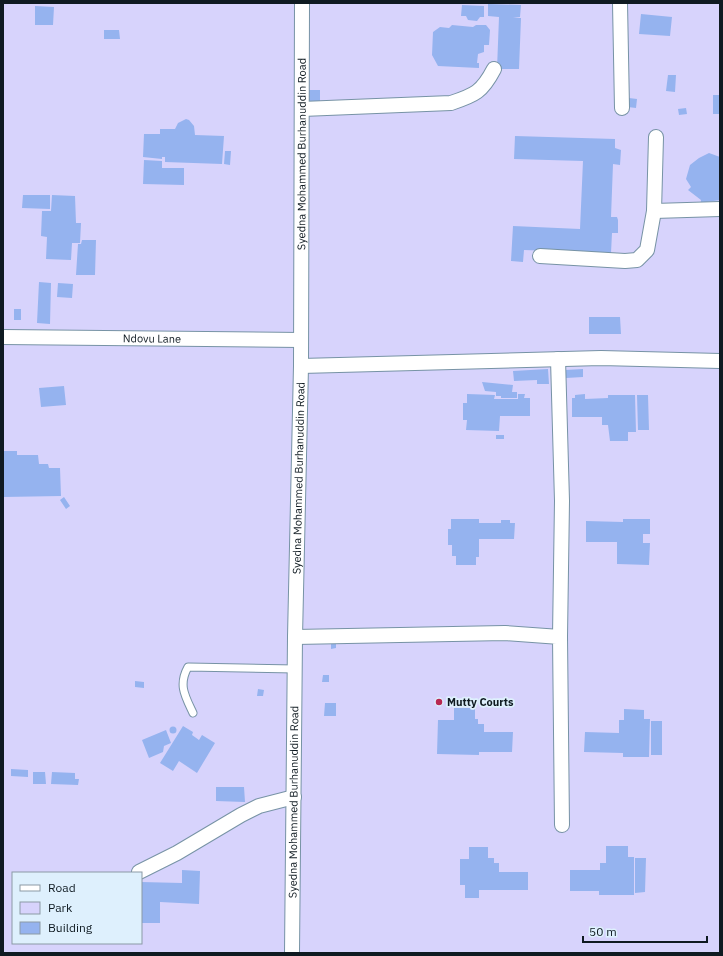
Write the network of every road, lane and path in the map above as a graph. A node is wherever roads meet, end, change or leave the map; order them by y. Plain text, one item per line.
1 (302, 3) edge
2 (620, 3) edge
3 (494, 69) dead end
4 (622, 108) dead end
5 (302, 109) junction
6 (656, 137) dead end
7 (720, 209) edge
8 (654, 211) junction
9 (540, 256) dead end
10 (3, 338) edge
11 (302, 340) junction
12 (558, 359) junction
13 (720, 361) edge
14 (301, 366) junction
15 (295, 637) junction
16 (560, 637) junction
17 (295, 669) junction
18 (193, 713) dead end
19 (294, 797) junction
20 (562, 825) dead end
21 (139, 872) dead end
22 (292, 953) edge

1 - 5 street, Syedna Mohammed Burhanuddin Road
2 - 4 street
3 - 5 street
5 - 11 street, Syedna Mohammed Burhanuddin Road
6 - 8 street
7 - 8 street
8 - 9 street
10 - 11 street, Ndovu Lane
11 - 14 street, Syedna Mohammed Burhanuddin Road
12 - 13 street
12 - 14 street
12 - 16 street
14 - 15 street, Syedna Mohammed Burhanuddin Road
15 - 16 street
15 - 17 street, Syedna Mohammed Burhanuddin Road
16 - 20 street
17 - 18 lane
17 - 19 street, Syedna Mohammed Burhanuddin Road
19 - 21 street
19 - 22 street, Syedna Mohammed Burhanuddin Road

